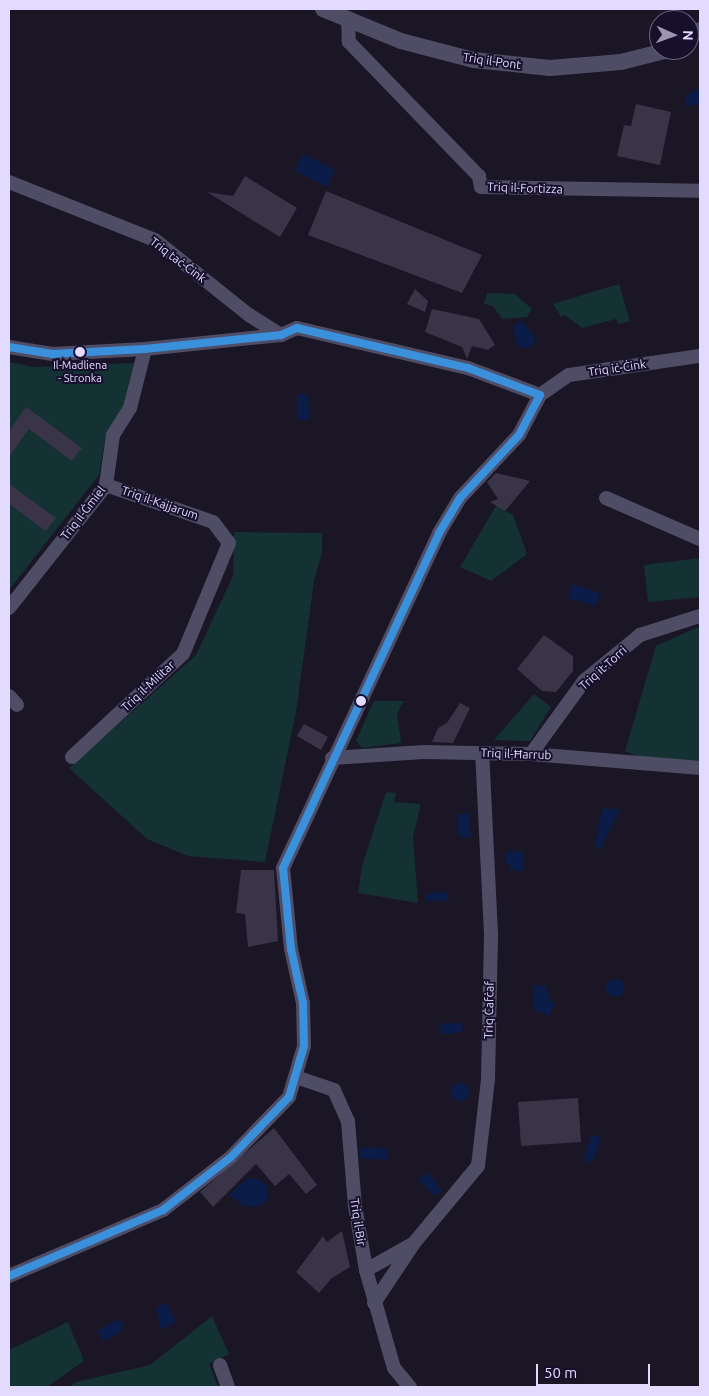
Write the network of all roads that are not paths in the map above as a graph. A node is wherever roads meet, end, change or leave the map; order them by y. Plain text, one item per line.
1 (323, 9) edge
2 (348, 18) junction
3 (649, 55) edge
4 (9, 182) edge
5 (700, 191) edge
6 (281, 335) junction
7 (9, 347) edge
8 (145, 349) junction
9 (700, 356) edge
10 (540, 395) junction
11 (106, 485) junction
12 (606, 498) dead end
13 (213, 522) joint
14 (700, 539) edge
15 (9, 608) edge
16 (700, 616) edge
17 (482, 753) junction
18 (532, 754) junction
19 (72, 757) dead end
20 (332, 758) junction
21 (700, 768) edge
22 (296, 1077) junction
23 (414, 1243) junction
24 (366, 1270) junction
25 (9, 1276) edge
26 (374, 1303) junction
27 (220, 1365) dead end
28 (228, 1387) edge
29 (410, 1387) edge

1 - 2 street, Triq il-Pont
2 - 3 street, Triq il-Pont
2 - 5 street, Triq il-Fortizza
4 - 6 street, Triq taċ-Ċink
6 - 8 street
6 - 10 street
7 - 8 street
8 - 11 street, Triq il-Ġmiel
9 - 10 street, Triq iċ-Ċink
10 - 20 street
11 - 13 street, Triq il-Kajjarum
11 - 15 street, Triq il-Ġmiel
12 - 14 street
13 - 19 street, Triq il-Militar
16 - 18 street, Triq it-Torri
17 - 18 street, Triq il-Ħarrub
17 - 20 street, Triq il-Ħarrub
17 - 23 street, Triq Ċafċaf
18 - 21 street, Triq il-Ħarrub
20 - 22 street
22 - 24 street, Triq il-Bir
22 - 25 street
23 - 24 street, Triq Ċafċaf
23 - 26 street, Triq Ċafċaf
24 - 26 street, Triq il-Bir
26 - 29 street, Triq il-Bir
27 - 28 street

